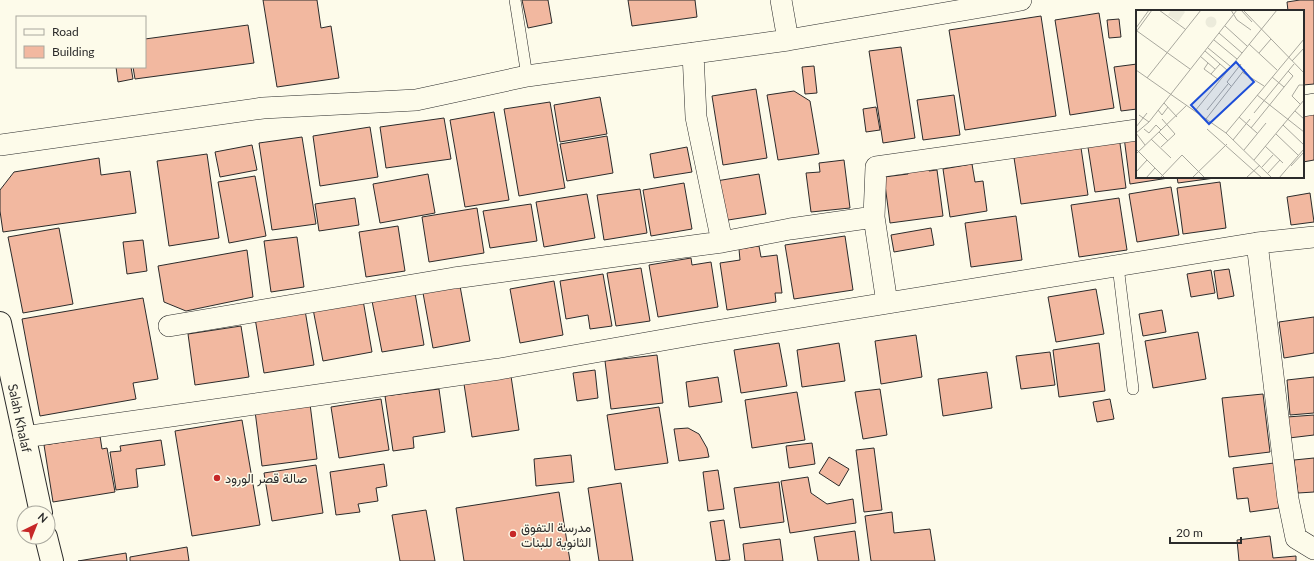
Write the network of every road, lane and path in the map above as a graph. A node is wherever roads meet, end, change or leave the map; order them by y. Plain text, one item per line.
1 (515, 0) edge
2 (781, 0) edge
3 (1021, 0) edge
4 (788, 40) junction
5 (693, 53) junction
6 (527, 76) junction
7 (1314, 104) edge
8 (1304, 106) edge
9 (1136, 130) edge
10 (0, 145) edge
11 (874, 217) junction
12 (1314, 237) edge
13 (722, 242) junction
14 (1257, 243) junction
15 (1118, 266) junction
16 (887, 304) junction
17 (0, 323) edge
18 (169, 326) dead end
19 (1133, 389) dead end
20 (24, 437) junction
21 (39, 505) edge
22 (48, 545) edge
23 (1314, 549) edge
24 (52, 561) edge

1 - 6 lane
2 - 4 street
3 - 4 street
4 - 5 street
5 - 6 street
5 - 13 street
6 - 10 street
7 - 8 street
9 - 11 street
11 - 13 street
11 - 16 street
12 - 14 street
13 - 18 street
14 - 15 street
14 - 23 street
15 - 16 street
15 - 19 lane
16 - 20 street
17 - 20 main road, Salah Khalaf
20 - 21 main road, Salah Khalaf
22 - 24 main road

